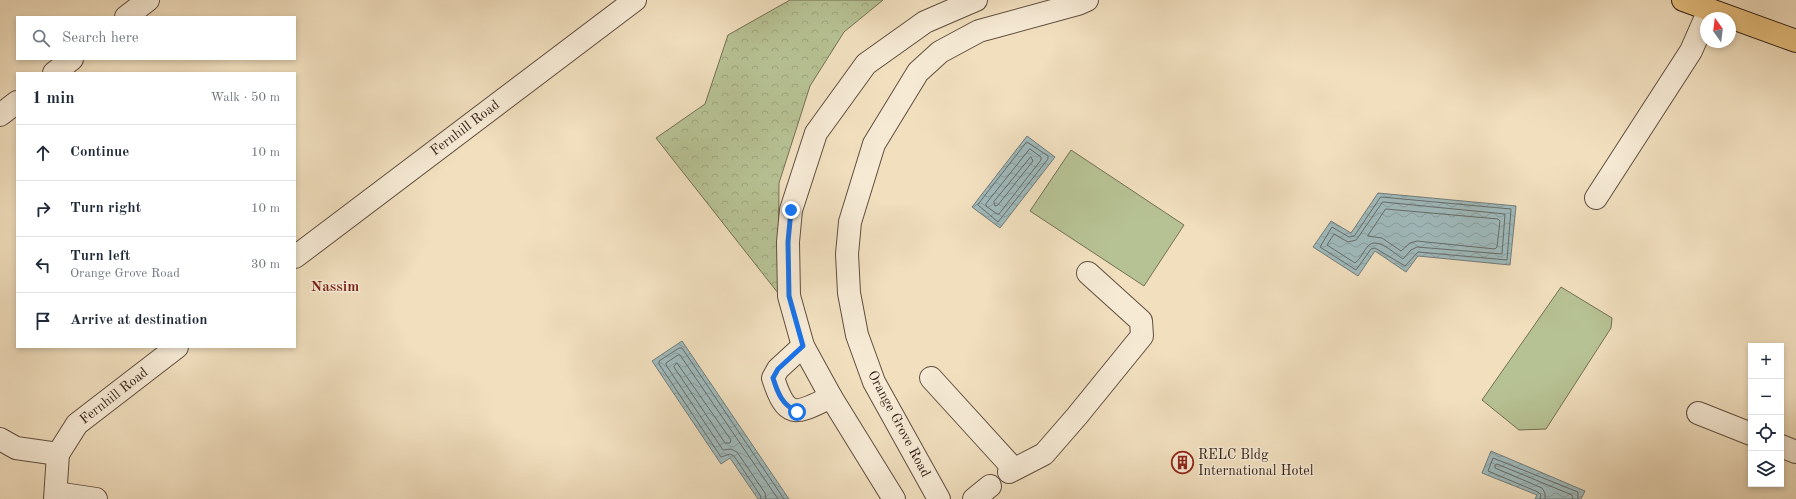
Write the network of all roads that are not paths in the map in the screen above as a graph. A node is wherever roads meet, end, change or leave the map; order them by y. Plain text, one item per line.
1 (148, 0) edge
2 (635, 0) edge
3 (976, 0) edge
4 (1087, 0) edge
5 (1683, 0) edge
6 (1709, 10) junction
7 (127, 16) edge
8 (1796, 41) edge
9 (71, 60) edge
10 (55, 72) edge
11 (16, 103) edge
12 (0, 115) edge
13 (1596, 198) dead end
14 (296, 256) edge
15 (1088, 273) dead end
16 (803, 346) junction
17 (176, 348) edge
18 (931, 378) dead end
19 (831, 397) junction
20 (1698, 413) dead end
21 (1748, 433) edge
22 (0, 439) edge
23 (1784, 447) edge
24 (1796, 452) edge
25 (58, 454) junction
26 (56, 496) edge
27 (96, 499) edge
28 (894, 499) edge
29 (940, 499) edge

1 - 7 street
2 - 14 street, Fernhill Road
3 - 16 street
4 - 29 street, Orange Grove Road
5 - 6 main road
6 - 8 main road
6 - 13 street
9 - 10 street
11 - 12 street
15 - 18 street
16 - 19 street
16 - 19 street
17 - 25 street, Fernhill Road
19 - 28 street
20 - 21 street
22 - 25 street
23 - 24 street
25 - 26 street, Fernhill Road
26 - 27 street

